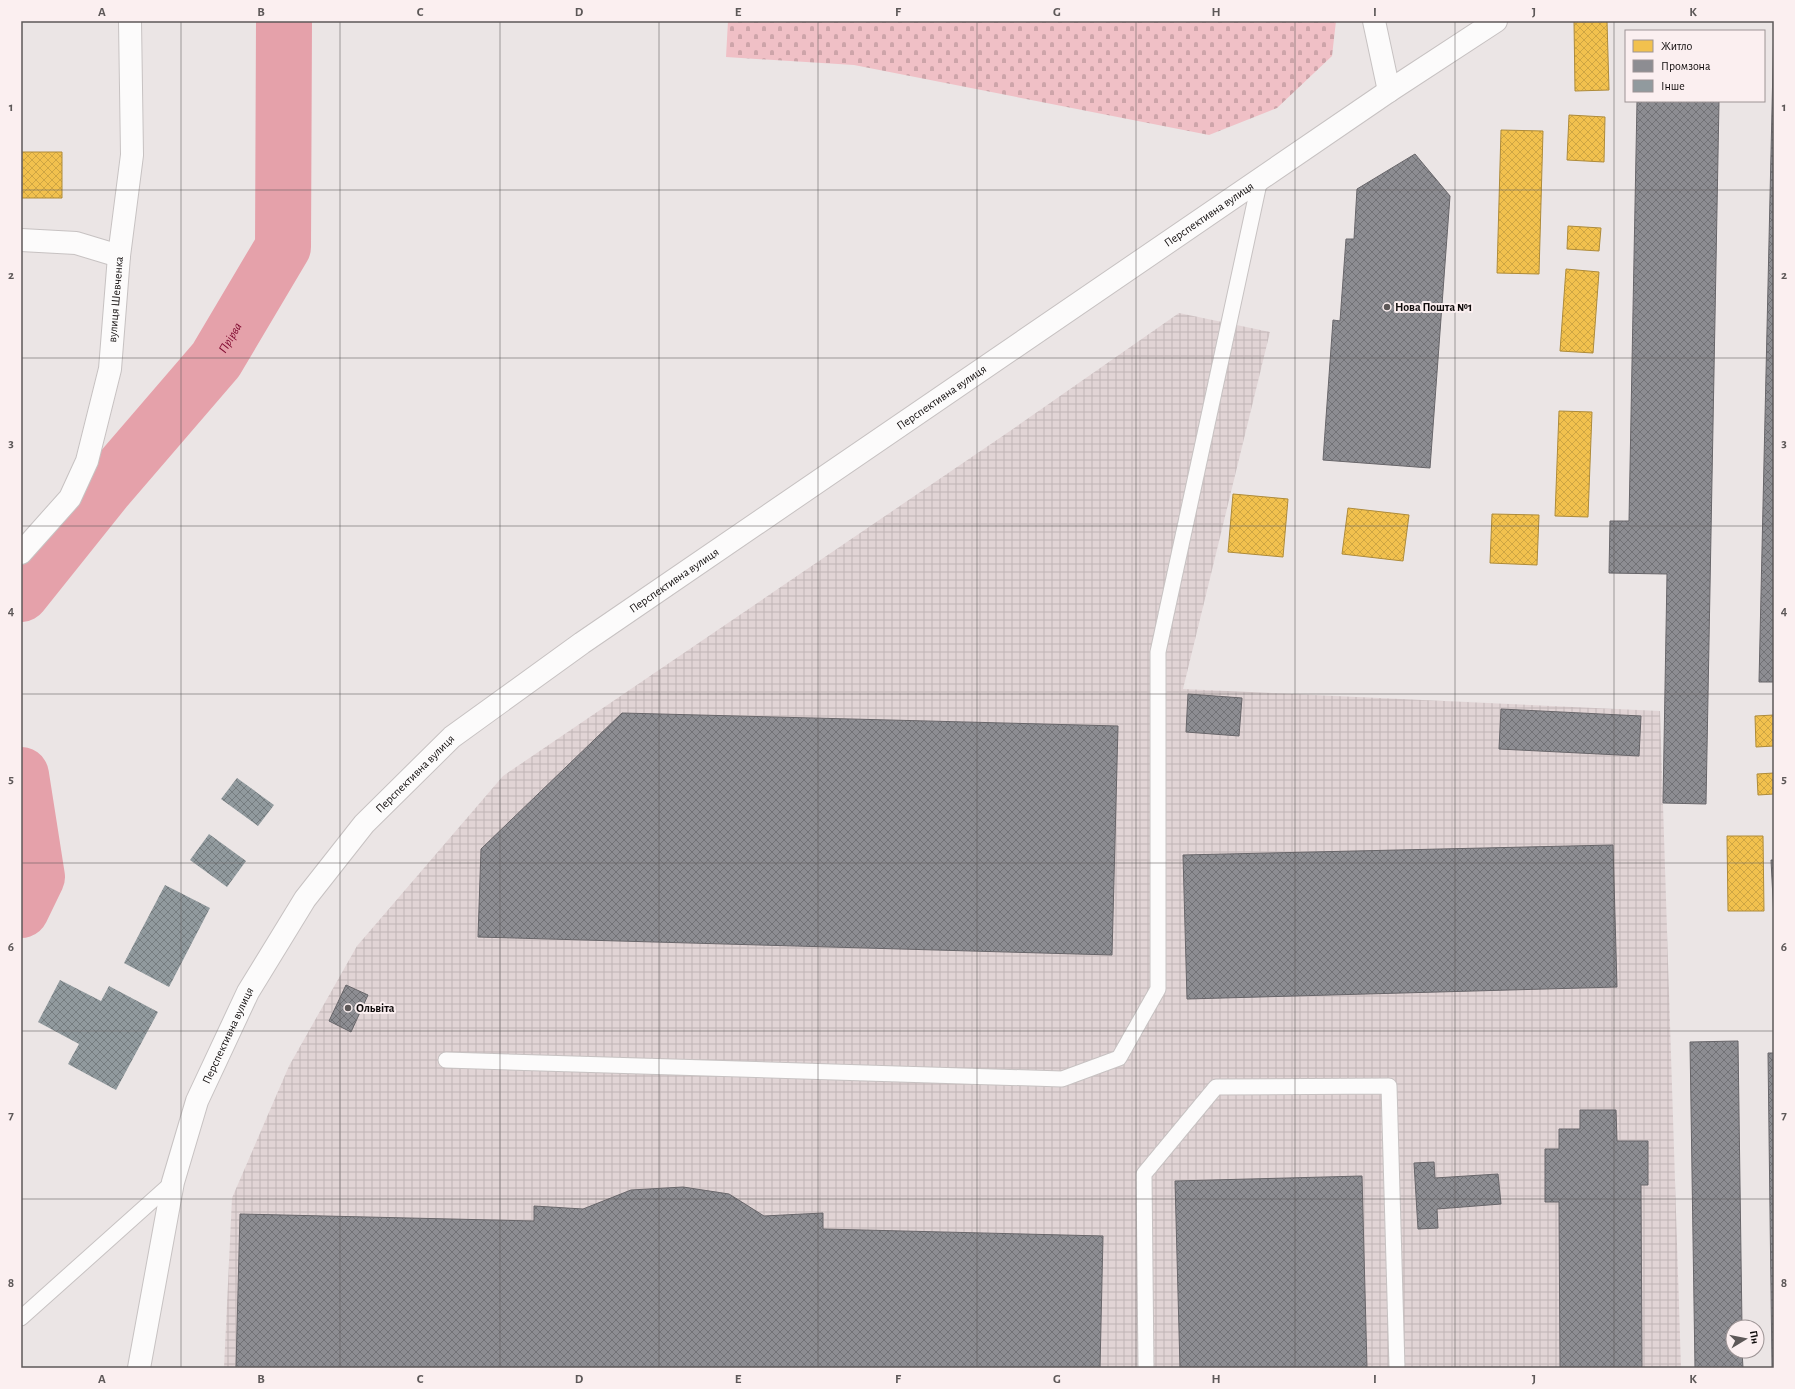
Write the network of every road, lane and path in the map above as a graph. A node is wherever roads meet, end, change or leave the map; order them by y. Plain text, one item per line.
1 (130, 21) edge
2 (1374, 21) edge
3 (1496, 21) edge
4 (1389, 91) junction
5 (1260, 179) junction
6 (21, 240) edge
7 (119, 256) junction
8 (21, 553) edge
9 (446, 1060) dead end
10 (173, 1182) junction
11 (21, 1318) edge
12 (139, 1368) edge
13 (1146, 1368) edge
14 (1397, 1368) edge

1 - 7 street, вулиця Шевченка
2 - 4 street
3 - 4 street, Перспективна вулиця
4 - 5 street, Перспективна вулиця
5 - 9 lane
5 - 10 street, Перспективна вулиця
6 - 7 street
7 - 8 street, вулиця Шевченка
10 - 11 lane
10 - 12 street, Перспективна вулиця
13 - 14 lane

